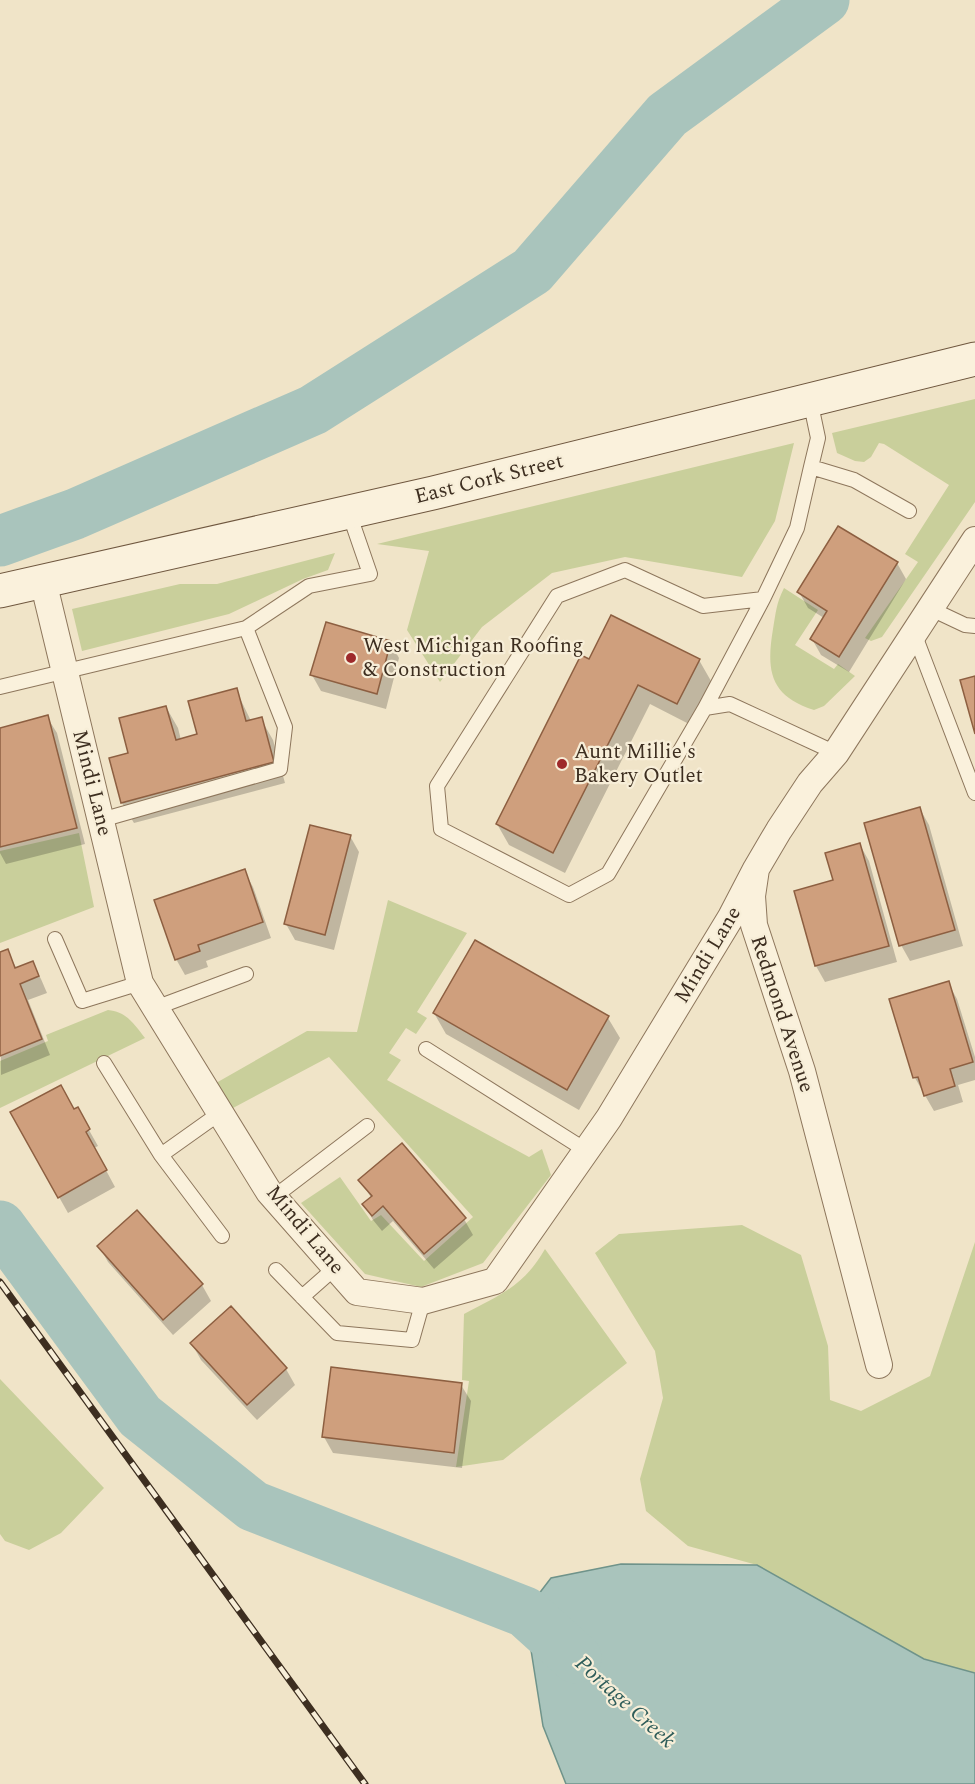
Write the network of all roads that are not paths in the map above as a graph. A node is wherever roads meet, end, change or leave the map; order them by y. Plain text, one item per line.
1 (975, 359) edge
2 (810, 400) junction
3 (811, 467) junction
4 (909, 512) dead end
5 (349, 513) junction
6 (975, 540) edge
7 (43, 581) junction
8 (0, 591) edge
9 (763, 599) junction
10 (929, 608) junction
11 (975, 626) edge
12 (246, 628) junction
13 (913, 631) junction
14 (65, 673) junction
15 (0, 687) edge
16 (705, 708) junction
17 (836, 753) junction
18 (975, 793) edge
19 (101, 820) junction
20 (756, 869) junction
21 (55, 939) dead end
22 (246, 974) dead end
23 (140, 983) junction
24 (155, 1008) junction
25 (426, 1049) dead end
26 (104, 1063) dead end
27 (220, 1113) junction
28 (367, 1126) dead end
29 (587, 1151) junction
30 (161, 1155) junction
31 (274, 1197) junction
32 (222, 1236) dead end
33 (336, 1267) junction
34 (276, 1270) dead end
35 (302, 1297) junction
36 (423, 1301) junction
37 (879, 1365) dead end

1 - 2 street, East Cork Street
2 - 3 lane
2 - 5 street, East Cork Street
3 - 4 lane
3 - 9 lane
5 - 7 street, East Cork Street
5 - 12 lane
6 - 10 street, Redmond Avenue
7 - 8 street, East Cork Street
7 - 14 street, Mindi Lane
9 - 16 lane
9 - 16 lane
10 - 11 lane
10 - 13 street, Redmond Avenue
12 - 14 lane
12 - 19 lane
13 - 17 street, Redmond Avenue
13 - 18 lane
14 - 15 lane
14 - 19 street, Mindi Lane
16 - 17 lane
17 - 20 street, Redmond Avenue
19 - 23 street, Mindi Lane
20 - 29 street, Mindi Lane
20 - 37 street, Redmond Avenue
21 - 23 lane
22 - 24 lane
23 - 24 street, Mindi Lane
24 - 27 street, Mindi Lane
25 - 29 lane
26 - 30 lane
27 - 30 lane
27 - 31 street, Mindi Lane
28 - 31 lane
29 - 36 street, Mindi Lane
30 - 32 lane
31 - 33 street, Mindi Lane
33 - 35 lane
33 - 36 street, Mindi Lane
34 - 35 lane
35 - 36 lane

